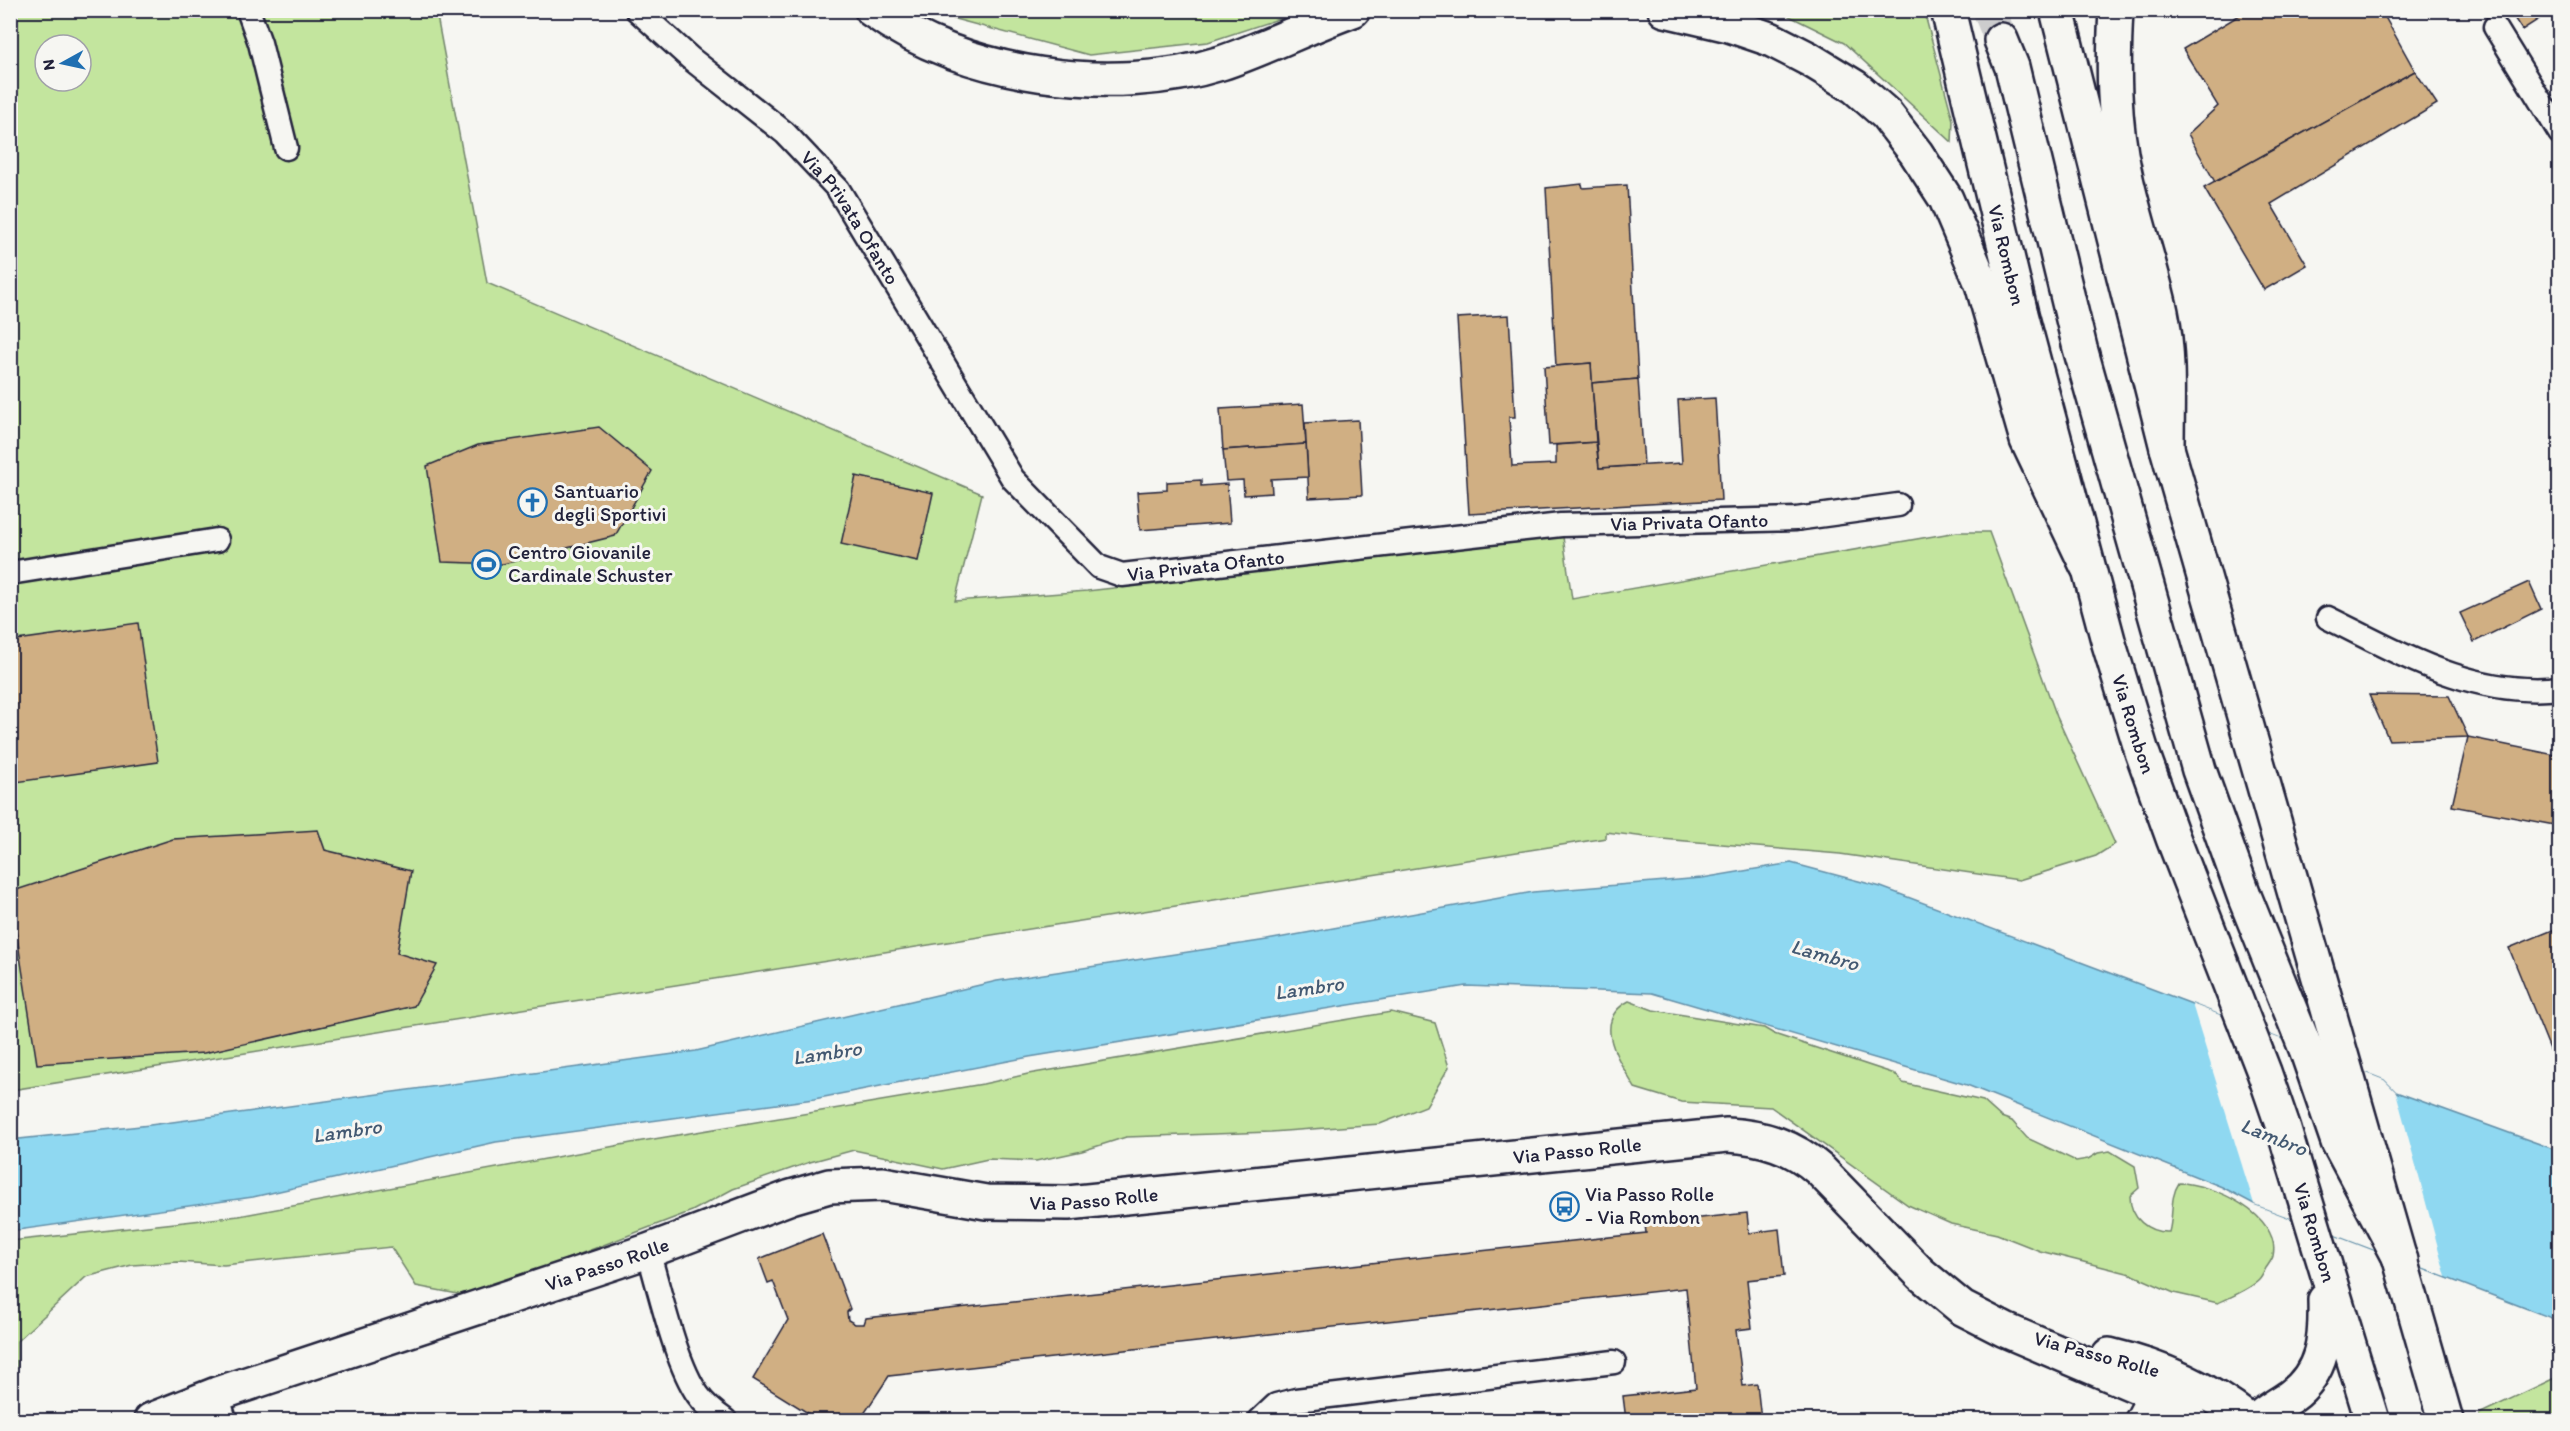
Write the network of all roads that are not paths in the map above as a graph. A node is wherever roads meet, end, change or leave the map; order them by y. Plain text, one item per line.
1 (248, 10) edge
2 (637, 10) edge
3 (872, 10) edge
4 (1353, 10) edge
5 (1665, 10) edge
6 (1948, 10) edge
7 (2056, 10) edge
8 (2116, 10) edge
9 (2495, 27) dead end
10 (2001, 40) tunnel mouth
11 (2559, 133) edge
12 (286, 148) dead end
13 (2167, 448) junction
14 (1898, 505) dead end
15 (217, 540) dead end
16 (2087, 566) junction
17 (10, 573) edge
18 (2328, 618) dead end
19 (2559, 688) edge
20 (648, 1251) junction
21 (2401, 1260) junction
22 (2324, 1268) junction
23 (1614, 1362) dead end
24 (2125, 1370) junction
25 (2151, 1392) junction
26 (221, 1407) edge
27 (151, 1420) edge
28 (725, 1420) edge
29 (1260, 1420) edge
30 (2136, 1420) edge
31 (2191, 1420) edge
32 (2248, 1420) edge
33 (2257, 1420) edge
34 (2372, 1420) edge
35 (2446, 1420) edge

1 - 12 lane
2 - 14 lane, Via Privata Ofanto
3 - 4 main road
5 - 16 main road
6 - 16 main road, Via Rombon
7 - 13 main road
8 - 13 main road
9 - 11 lane
10 - 21 main road
13 - 21 main road
15 - 17 lane
16 - 22 main road, Via Rombon
18 - 19 lane
20 - 24 main road, Via Passo Rolle
20 - 26 main road, Via Passo Rolle
20 - 28 lane
21 - 35 main road
22 - 33 main road
22 - 34 main road, Via Rombon
23 - 29 lane
24 - 25 main road, Via Passo Rolle
24 - 32 main road, Via Passo Rolle
25 - 30 lane
25 - 31 main road, Via Passo Rolle
26 - 27 main road, Via Passo Rolle

